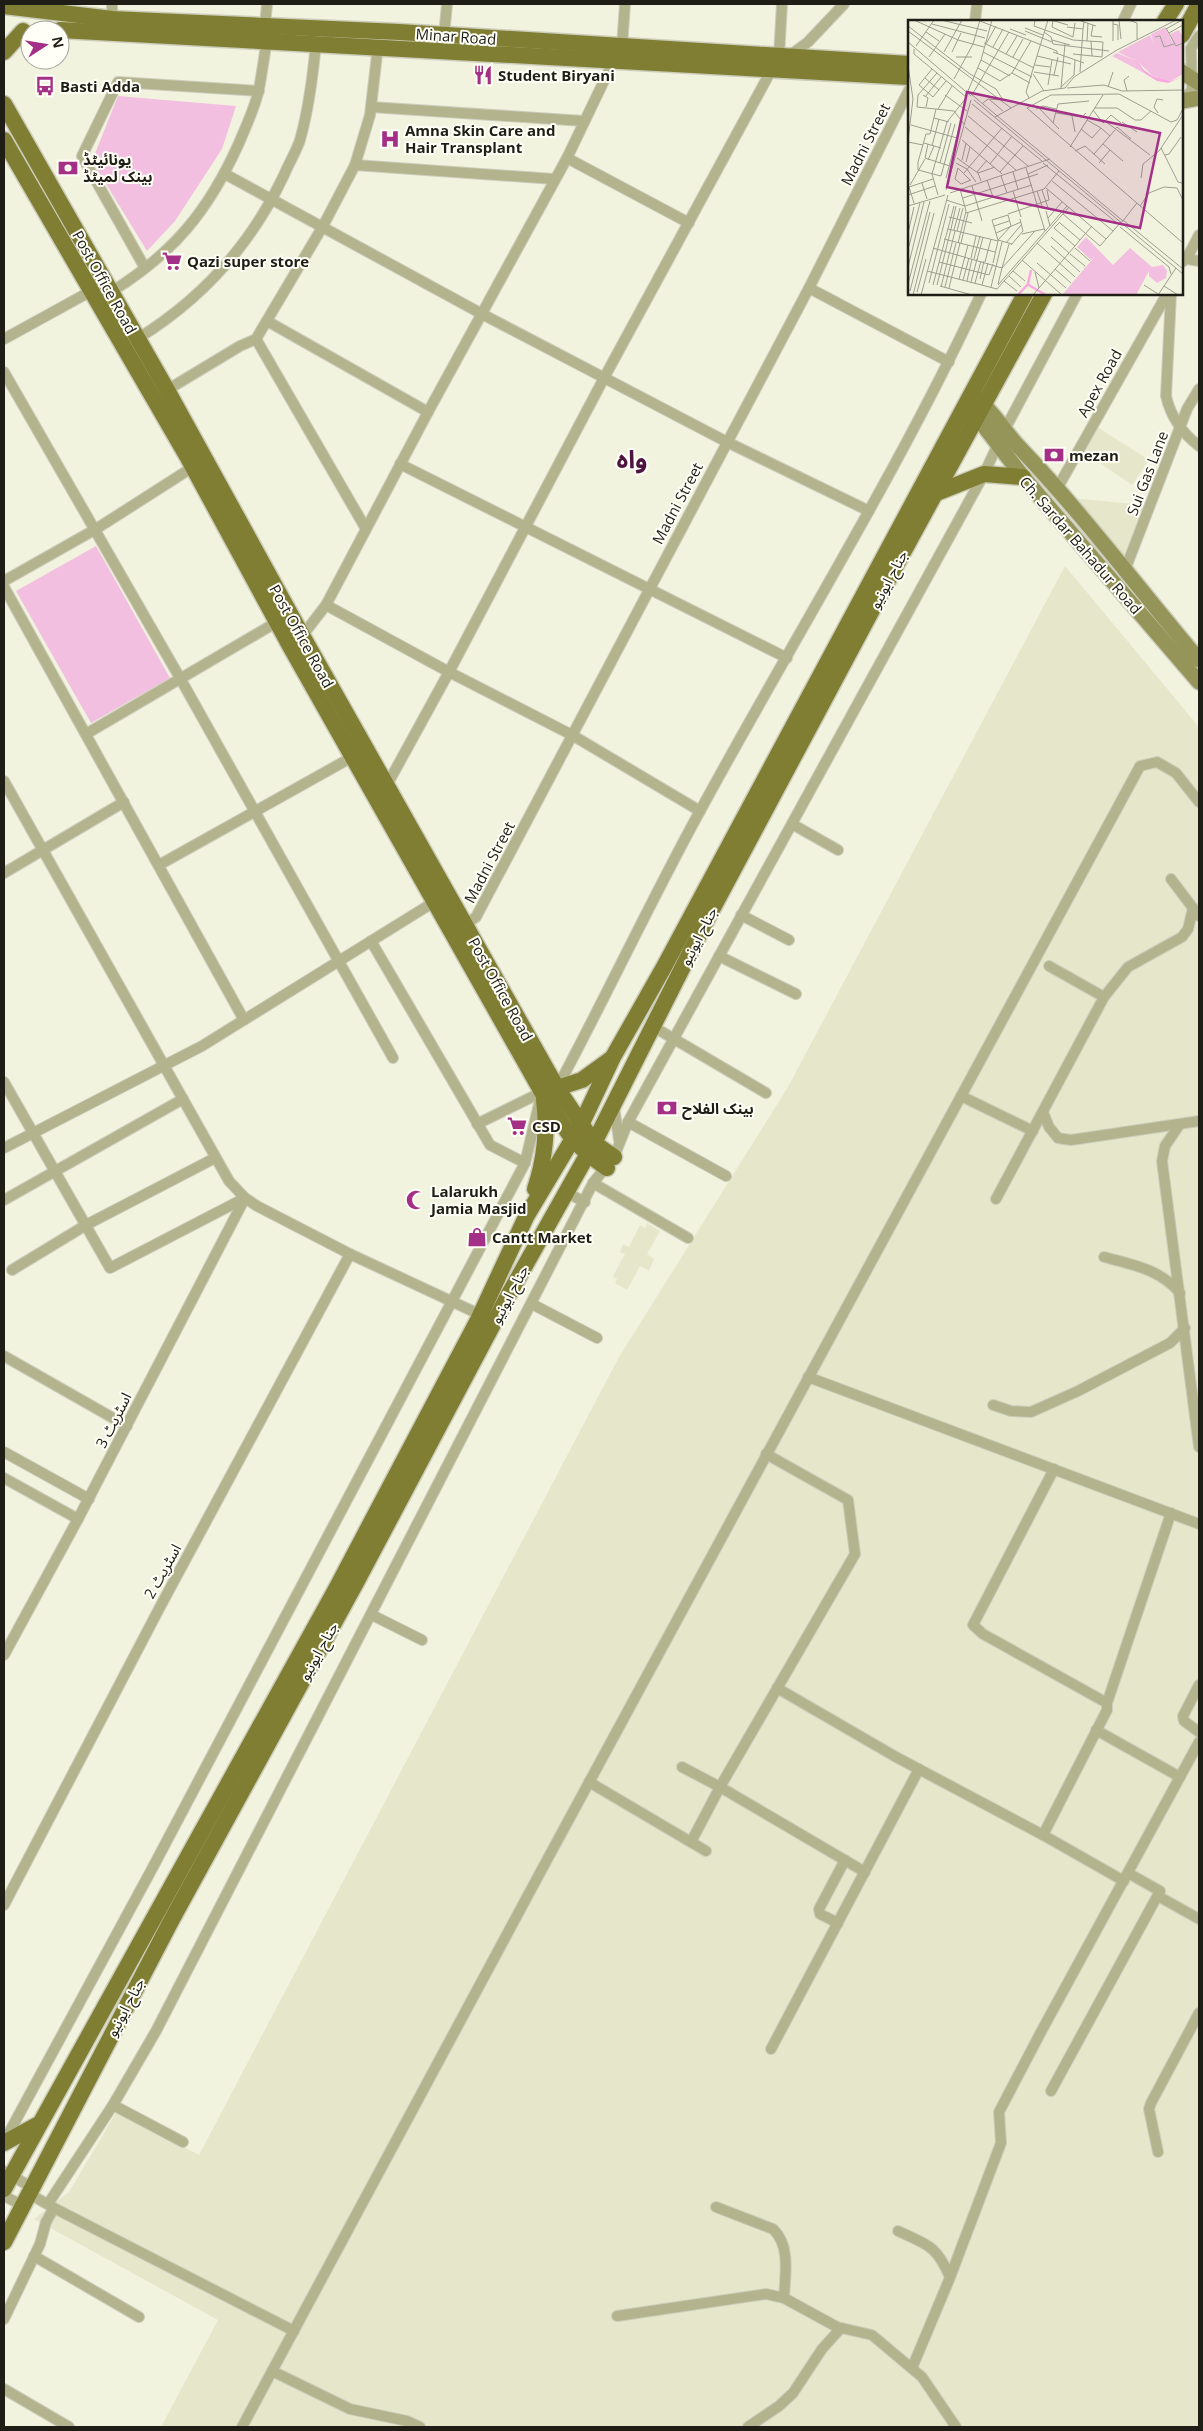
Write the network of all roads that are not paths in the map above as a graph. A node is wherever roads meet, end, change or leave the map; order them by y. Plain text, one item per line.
1 (267, 4) edge
2 (447, 4) edge
3 (625, 4) edge
4 (782, 4) edge
5 (844, 4) edge
6 (977, 4) edge
7 (1131, 4) edge
8 (1176, 4) edge
9 (1199, 4) edge
10 (4, 6) edge
11 (112, 11) edge
12 (48, 20) edge
13 (976, 20) edge
14 (1124, 20) edge
15 (1166, 20) edge
16 (70, 23) edge
17 (70, 25) edge
18 (20, 32) edge
19 (4, 33) edge
20 (266, 33) junction
21 (1183, 33) edge
22 (444, 36) junction
23 (1199, 36) edge
24 (20, 37) edge
25 (399, 40) junction
26 (316, 43) junction
27 (378, 46) junction
28 (4, 52) edge
29 (618, 53) junction
30 (780, 61) junction
31 (908, 64) edge
32 (908, 77) edge
33 (1191, 78) edge
34 (259, 91) junction
35 (908, 92) edge
36 (1187, 101) edge
37 (5, 105) edge
38 (371, 108) junction
39 (584, 121) junction
40 (4, 140) edge
41 (567, 158) junction
42 (10, 162) edge
43 (356, 165) junction
44 (225, 174) junction
45 (554, 179) junction
46 (272, 200) junction
47 (688, 222) junction
48 (323, 226) junction
49 (1199, 236) edge
50 (1183, 259) edge
51 (1199, 262) edge
52 (145, 268) junction
53 (809, 288) junction
54 (93, 290) junction
55 (111, 292) junction
56 (981, 295) edge
57 (1025, 295) edge
58 (1043, 295) edge
59 (1076, 295) edge
60 (1165, 295) edge
61 (1172, 295) edge
62 (482, 314) junction
63 (267, 321) junction
64 (4, 339) edge
65 (137, 339) junction
66 (256, 339) junction
67 (949, 362) junction
68 (4, 372) edge
69 (604, 378) junction
70 (1199, 389) edge
71 (167, 390) junction
72 (974, 406) junction
73 (428, 412) junction
74 (1180, 429) junction
75 (1004, 431) junction
76 (727, 442) junction
77 (1199, 446) edge
78 (999, 447) junction
79 (193, 457) junction
80 (400, 464) junction
81 (984, 474) junction
82 (1023, 477) junction
83 (1058, 488) junction
84 (934, 494) junction
85 (869, 511) junction
86 (524, 528) junction
87 (96, 529) junction
88 (366, 529) junction
89 (1125, 570) junction
90 (4, 581) edge
91 (4, 587) edge
92 (649, 589) junction
93 (1129, 589) junction
94 (326, 604) junction
95 (278, 622) junction
96 (297, 642) junction
97 (787, 658) junction
98 (1199, 660) edge
99 (449, 672) junction
100 (180, 678) junction
101 (1199, 682) edge
102 (86, 734) junction
103 (572, 735) junction
104 (354, 756) junction
105 (4, 781) edge
106 (387, 785) junction
107 (124, 802) junction
108 (1199, 802) edge
109 (254, 811) junction
110 (700, 811) junction
111 (792, 824) junction
112 (838, 850) dead end
113 (44, 851) junction
114 (159, 865) junction
115 (4, 873) edge
116 (1171, 879) dead end
117 (434, 902) junction
118 (1196, 912) edge
119 (742, 915) junction
120 (459, 929) junction
121 (789, 940) dead end
122 (370, 941) junction
123 (719, 956) junction
124 (339, 962) junction
125 (1049, 966) dead end
126 (796, 994) dead end
127 (1104, 997) junction
128 (244, 1020) junction
129 (652, 1026) junction
130 (672, 1040) junction
131 (613, 1057) junction
132 (392, 1058) dead end
133 (166, 1066) junction
134 (4, 1082) edge
135 (549, 1090) junction
136 (766, 1092) dead end
137 (961, 1096) junction
138 (183, 1099) junction
139 (613, 1102) junction
140 (1043, 1112) junction
141 (1199, 1121) edge
142 (628, 1122) junction
143 (477, 1124) junction
144 (1180, 1124) junction
145 (581, 1125) junction
146 (1033, 1131) junction
147 (34, 1133) junction
148 (619, 1140) junction
149 (572, 1141) junction
150 (4, 1148) edge
151 (590, 1149) junction
152 (215, 1158) junction
153 (610, 1162) junction
154 (525, 1163) junction
155 (55, 1171) junction
156 (726, 1176) dead end
157 (593, 1183) junction
158 (565, 1192) junction
159 (245, 1198) junction
160 (996, 1198) dead end
161 (4, 1200) edge
162 (585, 1202) junction
163 (526, 1217) junction
164 (86, 1225) junction
165 (688, 1238) dead end
166 (350, 1254) junction
167 (1104, 1257) dead end
168 (12, 1270) dead end
169 (1180, 1293) junction
170 (453, 1301) junction
171 (532, 1304) junction
172 (481, 1315) junction
173 (1185, 1328) junction
174 (597, 1338) dead end
175 (4, 1356) edge
176 (808, 1377) junction
177 (993, 1405) dead end
178 (127, 1426) junction
179 (1199, 1444) edge
180 (4, 1452) edge
181 (766, 1454) junction
182 (1054, 1470) junction
183 (4, 1478) edge
184 (89, 1499) junction
185 (1171, 1513) junction
186 (78, 1519) junction
187 (1199, 1524) edge
188 (372, 1615) junction
189 (422, 1640) dead end
190 (4, 1655) edge
191 (1199, 1685) edge
192 (778, 1688) junction
193 (1107, 1703) junction
194 (1096, 1730) junction
195 (1199, 1732) edge
196 (1199, 1742) edge
197 (682, 1767) dead end
198 (920, 1769) junction
199 (1180, 1777) junction
200 (589, 1782) junction
201 (720, 1787) junction
202 (1043, 1835) junction
203 (691, 1842) junction
204 (706, 1851) dead end
205 (845, 1860) junction
206 (865, 1872) junction
207 (1126, 1877) junction
208 (1158, 1896) junction
209 (4, 1905) edge
210 (1199, 1919) edge
211 (838, 1923) junction
212 (1199, 2014) edge
213 (771, 2049) dead end
214 (1051, 2091) dead end
215 (113, 2105) junction
216 (39, 2124) junction
217 (183, 2142) dead end
218 (4, 2143) edge
219 (1158, 2152) dead end
220 (6, 2178) edge
221 (27, 2195) junction
222 (4, 2196) edge
223 (51, 2206) junction
224 (716, 2208) dead end
225 (898, 2231) dead end
226 (4, 2242) edge
227 (34, 2256) junction
228 (950, 2277) junction
229 (784, 2298) junction
230 (617, 2316) dead end
231 (139, 2317) dead end
232 (4, 2319) edge
233 (841, 2328) junction
234 (294, 2331) junction
235 (912, 2368) junction
236 (272, 2371) junction
237 (4, 2389) edge
238 (70, 2427) edge
239 (242, 2427) edge
240 (420, 2427) edge
241 (748, 2427) edge
242 (956, 2427) edge

1 - 20 street
2 - 22 street
3 - 29 street
4 - 30 street
5 - 30 street
6 - 13 street
7 - 14 street
8 - 15 main road
9 - 21 main road
10 - 12 main road, Minar Road
11 - 16 main road, Minar Road
11 - 20 main road, Minar Road
17 - 20 main road, Minar Road
18 - 19 main road
20 - 25 main road, Minar Road
20 - 26 main road, Minar Road
20 - 34 street
22 - 25 main road, Minar Road
22 - 29 main road, Minar Road
23 - 33 street
24 - 28 main road
25 - 27 main road, Minar Road
25 - 29 main road, Minar Road
26 - 27 main road, Minar Road
26 - 46 street
27 - 38 street
29 - 30 main road, Minar Road
29 - 39 street
30 - 31 main road, Minar Road
30 - 32 main road, Minar Road
30 - 47 street
33 - 36 street
34 - 44 street
34 - 52 street
35 - 53 street, Madni Street
37 - 55 main road, Post Office Road
38 - 39 street
38 - 43 street
39 - 41 street
40 - 42 main road, Post Office Road
41 - 45 street
41 - 47 street
42 - 54 main road, Post Office Road
43 - 45 street
43 - 48 street
44 - 46 street
44 - 52 street
45 - 62 street
46 - 48 street
46 - 65 street
47 - 69 street
48 - 62 street
48 - 63 street
49 - 50 street
50 - 51 street
52 - 55 street
53 - 67 street
53 - 76 street, Madni Street
54 - 64 street
54 - 79 main road, Post Office Road
55 - 65 main road, Post Office Road
56 - 67 street
57 - 72 main road, جناح ایونیو
58 - 72 main road, جناح ایونیو
59 - 75 street
60 - 83 street, Apex Road
61 - 74 street
62 - 69 street
62 - 73 street
63 - 66 street
63 - 73 street
65 - 71 main road, Post Office Road
66 - 71 street
66 - 88 street
67 - 85 street
68 - 87 street
69 - 76 street
69 - 86 street
70 - 74 street, Sui Gas Lane
71 - 79 main road, Post Office Road
72 - 75 main road, Ch. Sardar Bahadur Road
72 - 78 main road, Ch. Sardar Bahadur Road
72 - 84 main road, جناح ایونیو
72 - 131 main road, جناح ایونیو
73 - 80 street
74 - 77 street
74 - 89 street, Sui Gas Lane
75 - 78 street
75 - 83 main road, Ch. Sardar Bahadur Road
76 - 85 street
76 - 92 street, Madni Street
78 - 81 street
78 - 82 main road, Ch. Sardar Bahadur Road
79 - 87 street
79 - 95 main road, Post Office Road
79 - 96 main road, Post Office Road
80 - 86 street
80 - 88 street
81 - 82 main road
81 - 84 main road
81 - 111 street
82 - 93 main road, Ch. Sardar Bahadur Road
83 - 89 main road, Ch. Sardar Bahadur Road
84 - 129 main road, جناح ایونیو
85 - 97 street
86 - 92 street
86 - 99 street
87 - 90 street
87 - 100 street
88 - 94 street
89 - 93 main road, Ch. Sardar Bahadur Road
91 - 102 street
92 - 97 street
92 - 103 street, Madni Street
93 - 98 main road, Ch. Sardar Bahadur Road
93 - 101 main road, Ch. Sardar Bahadur Road
94 - 96 street
94 - 99 street
95 - 96 main road, Post Office Road
95 - 100 street
96 - 104 main road, Post Office Road
96 - 106 main road, Post Office Road
97 - 110 street
99 - 103 street
99 - 106 street
100 - 102 street
100 - 109 street
102 - 107 street
103 - 110 street
103 - 120 street, Madni Street
104 - 109 street
104 - 117 main road, Post Office Road
105 - 113 street
106 - 120 main road, Post Office Road
107 - 113 street
107 - 114 street
108 - 137 street
109 - 114 street
109 - 124 street
110 - 135 street
111 - 112 street
111 - 119 street
113 - 115 street
113 - 133 street
114 - 128 street
116 - 118 street
117 - 120 main road, Post Office Road
117 - 122 street
118 - 127 street
119 - 121 street
119 - 123 street
120 - 135 main road, Post Office Road
122 - 124 street
122 - 143 street
123 - 126 street
123 - 130 street
124 - 128 street
124 - 132 street
125 - 127 street
127 - 140 street
128 - 133 street
129 - 130 street
129 - 139 main road, جناح ایونیو
130 - 136 street
130 - 142 street
131 - 135 main road
131 - 145 main road, جناح ایونیو
133 - 138 street
133 - 147 street
134 - 147 street
135 - 143 street
135 - 145 main road, Post Office Road
135 - 149 main road, Post Office Road
135 - 154 street
135 - 163 main road
137 - 146 street
137 - 176 street
138 - 152 street
138 - 155 street
139 - 148 street
139 - 151 main road, جناح ایونیو
140 - 144 street
140 - 146 street
141 - 144 street
142 - 148 street
142 - 156 street
143 - 154 street
144 - 169 street
145 - 149 main road, جناح ایونیو
145 - 151 main road, Post Office Road
146 - 160 street
147 - 150 street
147 - 155 street
148 - 153 street
149 - 151 main road, Post Office Road
149 - 163 main road, جناح ایونیو
151 - 153 main road, Post Office Road
151 - 158 main road, جناح ایونیو
152 - 159 street
152 - 164 street
153 - 157 street
154 - 170 street
155 - 161 street
155 - 164 street
157 - 162 street
157 - 165 street
158 - 162 street
158 - 221 main road, جناح ایونیو
159 - 164 street
159 - 166 street
159 - 178 street, اسٹریٹ 3
162 - 171 street
163 - 172 main road, جناح ایونیو
164 - 168 street
166 - 170 street
166 - 209 street, اسٹریٹ 2
167 - 169 street
169 - 173 street
170 - 172 street
170 - 218 street
171 - 174 street
171 - 188 street
172 - 216 main road, جناح ایونیو
173 - 177 street
173 - 179 street
175 - 178 street
176 - 181 street
176 - 182 street
178 - 184 street, اسٹریٹ 3
180 - 184 street
181 - 192 street
181 - 200 street
182 - 185 street
182 - 193 street
183 - 186 street
184 - 186 street, اسٹریٹ 3
185 - 187 street
185 - 193 street
186 - 190 street, اسٹریٹ 3
188 - 189 street
188 - 215 street
191 - 195 street
192 - 198 street
192 - 201 street
193 - 194 street
194 - 199 street
194 - 202 street
196 - 199 street
197 - 201 street
198 - 202 street
198 - 206 street
199 - 207 street
200 - 203 street
200 - 234 street
201 - 203 street
201 - 205 street
202 - 207 street
203 - 204 street
205 - 206 street
205 - 211 street
206 - 211 street
207 - 208 street
207 - 228 street
208 - 210 street
208 - 214 street
211 - 213 street
212 - 219 street
215 - 217 street
215 - 223 street
216 - 218 main road
216 - 220 main road, جناح ایونیو
220 - 221 street
221 - 222 street
221 - 223 street
221 - 226 main road, جناح ایونیو
223 - 227 street
223 - 234 street
224 - 229 street
225 - 228 street
227 - 231 street
227 - 232 street
228 - 235 street
229 - 230 street
229 - 233 street
233 - 235 street
233 - 241 street
234 - 236 street
235 - 242 street
236 - 239 street
236 - 240 street
237 - 238 street

